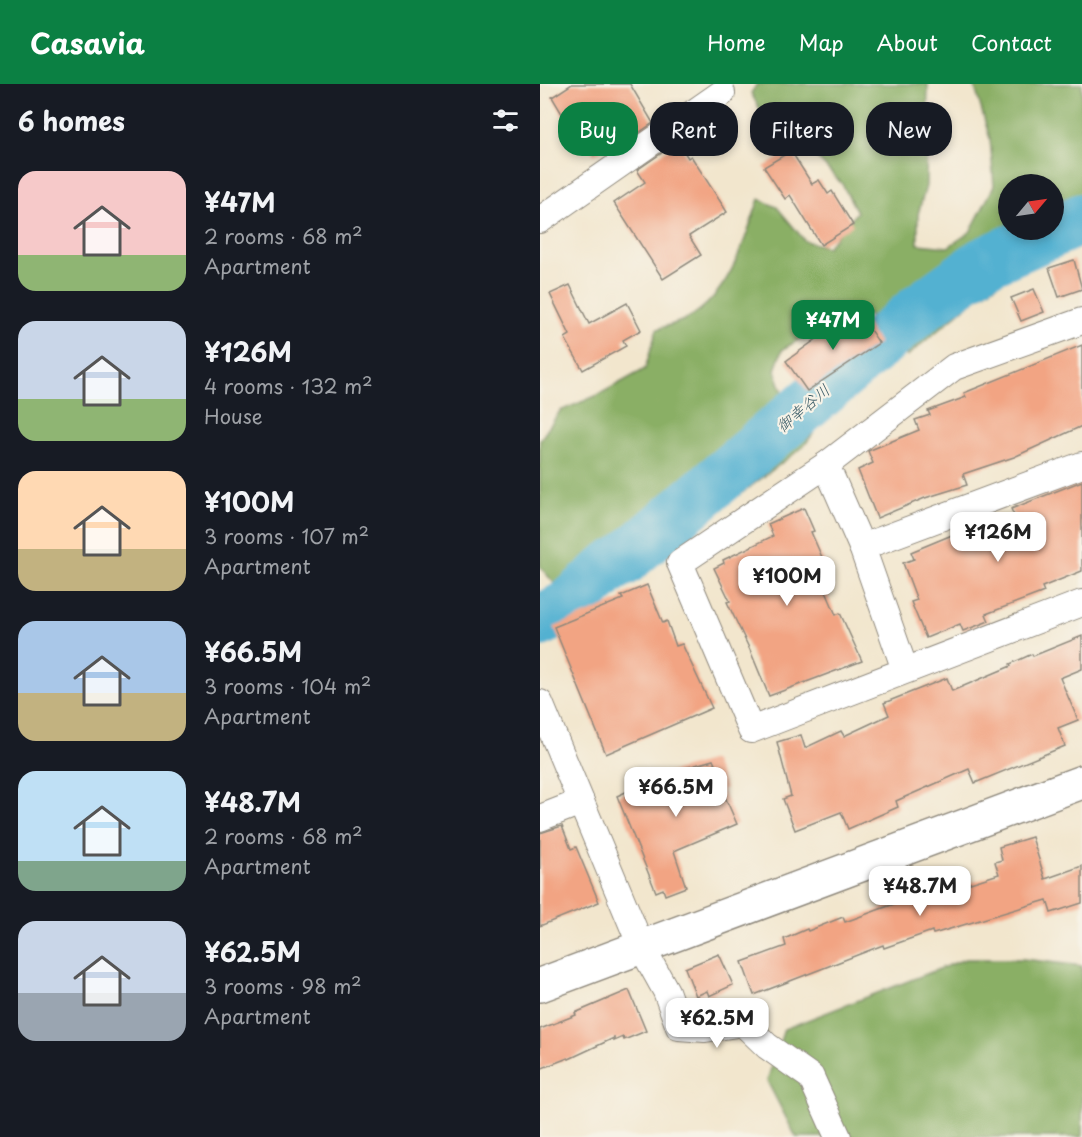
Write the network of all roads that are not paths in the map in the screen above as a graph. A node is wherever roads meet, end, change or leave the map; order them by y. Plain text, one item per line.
1 (722, 93) dead end
2 (540, 220) edge
3 (1082, 321) edge
4 (826, 465) junction
5 (1082, 465) edge
6 (862, 547) junction
7 (1082, 603) edge
8 (905, 670) junction
9 (540, 703) edge
10 (1082, 782) edge
11 (581, 801) junction
12 (540, 818) edge
13 (641, 946) junction
14 (540, 985) edge
15 (838, 1137) edge

1 - 2 street
3 - 4 street
4 - 6 street
4 - 8 street
5 - 6 street
6 - 8 street
7 - 8 street
9 - 11 street
10 - 13 street
11 - 12 street
11 - 13 street
13 - 14 street
13 - 15 street

